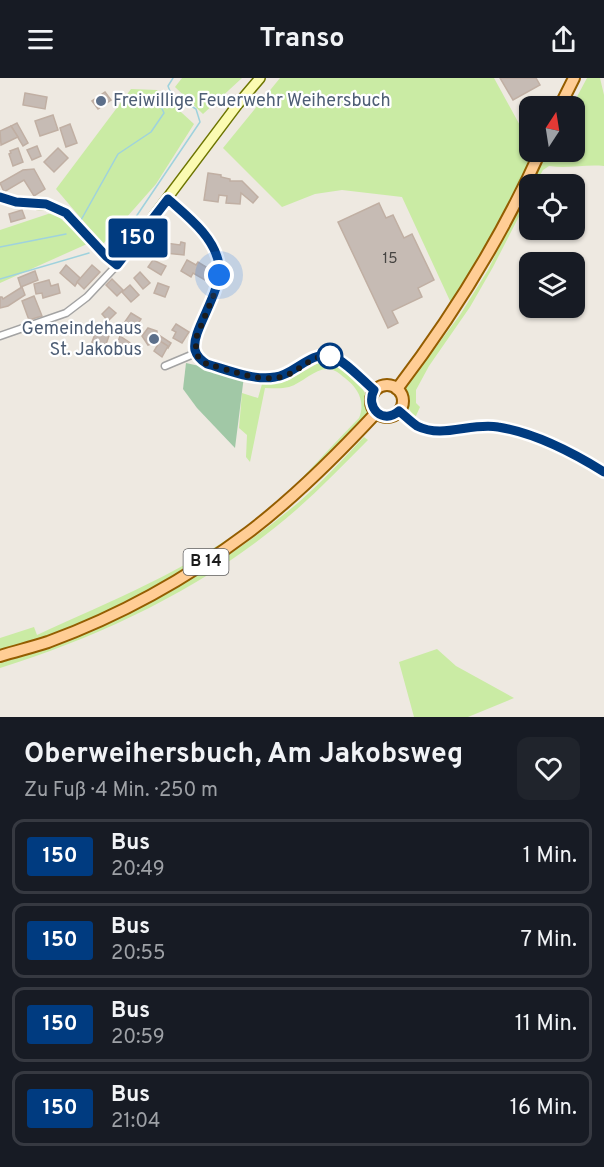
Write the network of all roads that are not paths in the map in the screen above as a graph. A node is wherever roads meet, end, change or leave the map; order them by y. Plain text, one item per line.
1 (260, 78) edge
2 (574, 78) edge
3 (565, 96) edge
4 (535, 162) edge
5 (0, 196) edge
6 (168, 199) junction
7 (117, 265) junction
8 (0, 336) edge
9 (196, 353) junction
10 (165, 366) dead end
11 (397, 389) junction
12 (374, 390) junction
13 (399, 411) junction
14 (376, 413) junction
15 (604, 472) edge
16 (0, 656) edge

1 - 6 street
2 - 3 main road
4 - 11 main road
5 - 7 street
6 - 7 street
6 - 9 street
7 - 8 street
9 - 10 street
9 - 12 street
11 - 12 main road
11 - 13 main road
12 - 14 main road
13 - 14 main road
13 - 15 street
14 - 16 main road, B 14

